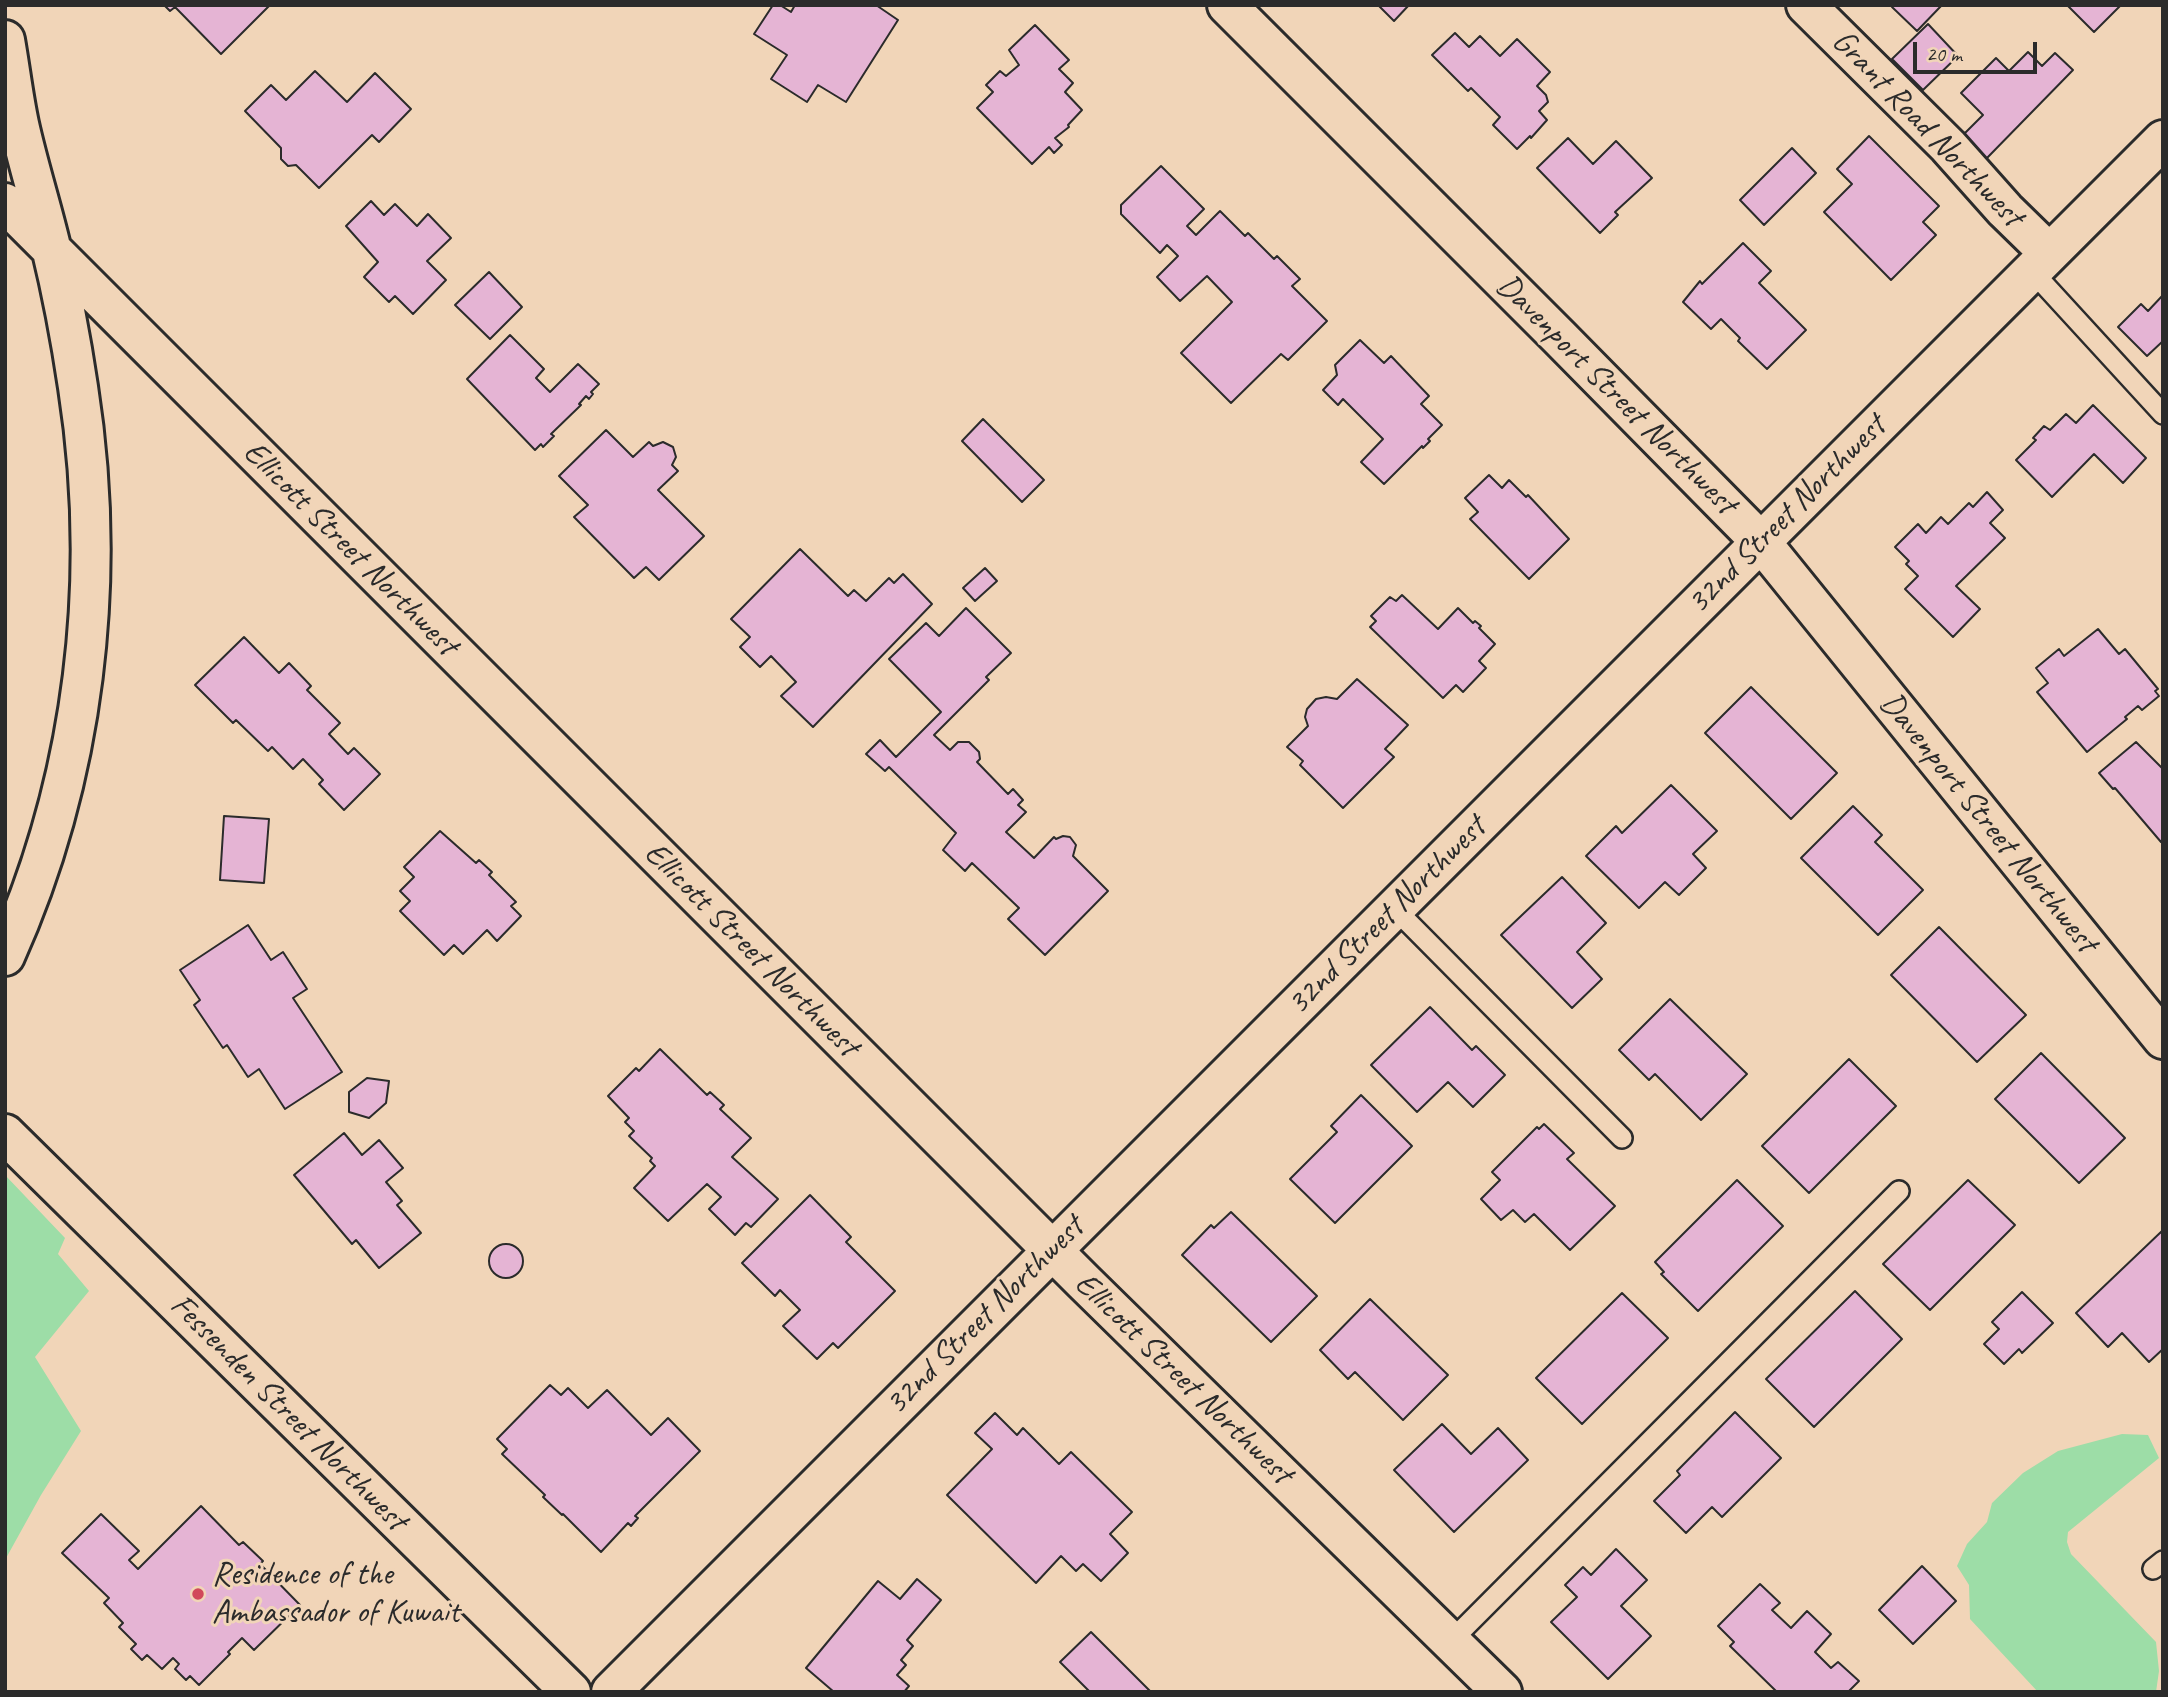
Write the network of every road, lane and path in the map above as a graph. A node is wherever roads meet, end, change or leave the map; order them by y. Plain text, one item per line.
1 (1227, 5) edge
2 (1806, 5) edge
3 (5, 40) edge
4 (2163, 139) edge
5 (5, 203) edge
6 (51, 249) junction
7 (2040, 262) junction
8 (2163, 414) edge
9 (1761, 542) junction
10 (1394, 908) junction
11 (5, 956) edge
12 (2163, 1039) edge
13 (5, 1134) edge
14 (1622, 1138) dead end
15 (1899, 1191) dead end
16 (1051, 1250) junction
17 (1451, 1641) junction
18 (571, 1692) edge
19 (611, 1692) edge
20 (1502, 1692) edge

1 - 9 street, Davenport Street Northwest
2 - 7 street, Grant Road Northwest
3 - 6 street
4 - 7 street, 32nd Street Northwest
5 - 6 street, Ellicott Street Northwest
6 - 11 street
6 - 16 street, Ellicott Street Northwest
7 - 8 lane
7 - 9 street, 32nd Street Northwest
9 - 10 street, 32nd Street Northwest
9 - 12 street, Davenport Street Northwest
10 - 14 lane
10 - 16 street, 32nd Street Northwest
13 - 18 street, Fessenden Street Northwest
15 - 17 lane
16 - 17 street, Ellicott Street Northwest
16 - 19 street, 32nd Street Northwest
17 - 20 street, Ellicott Street Northwest

